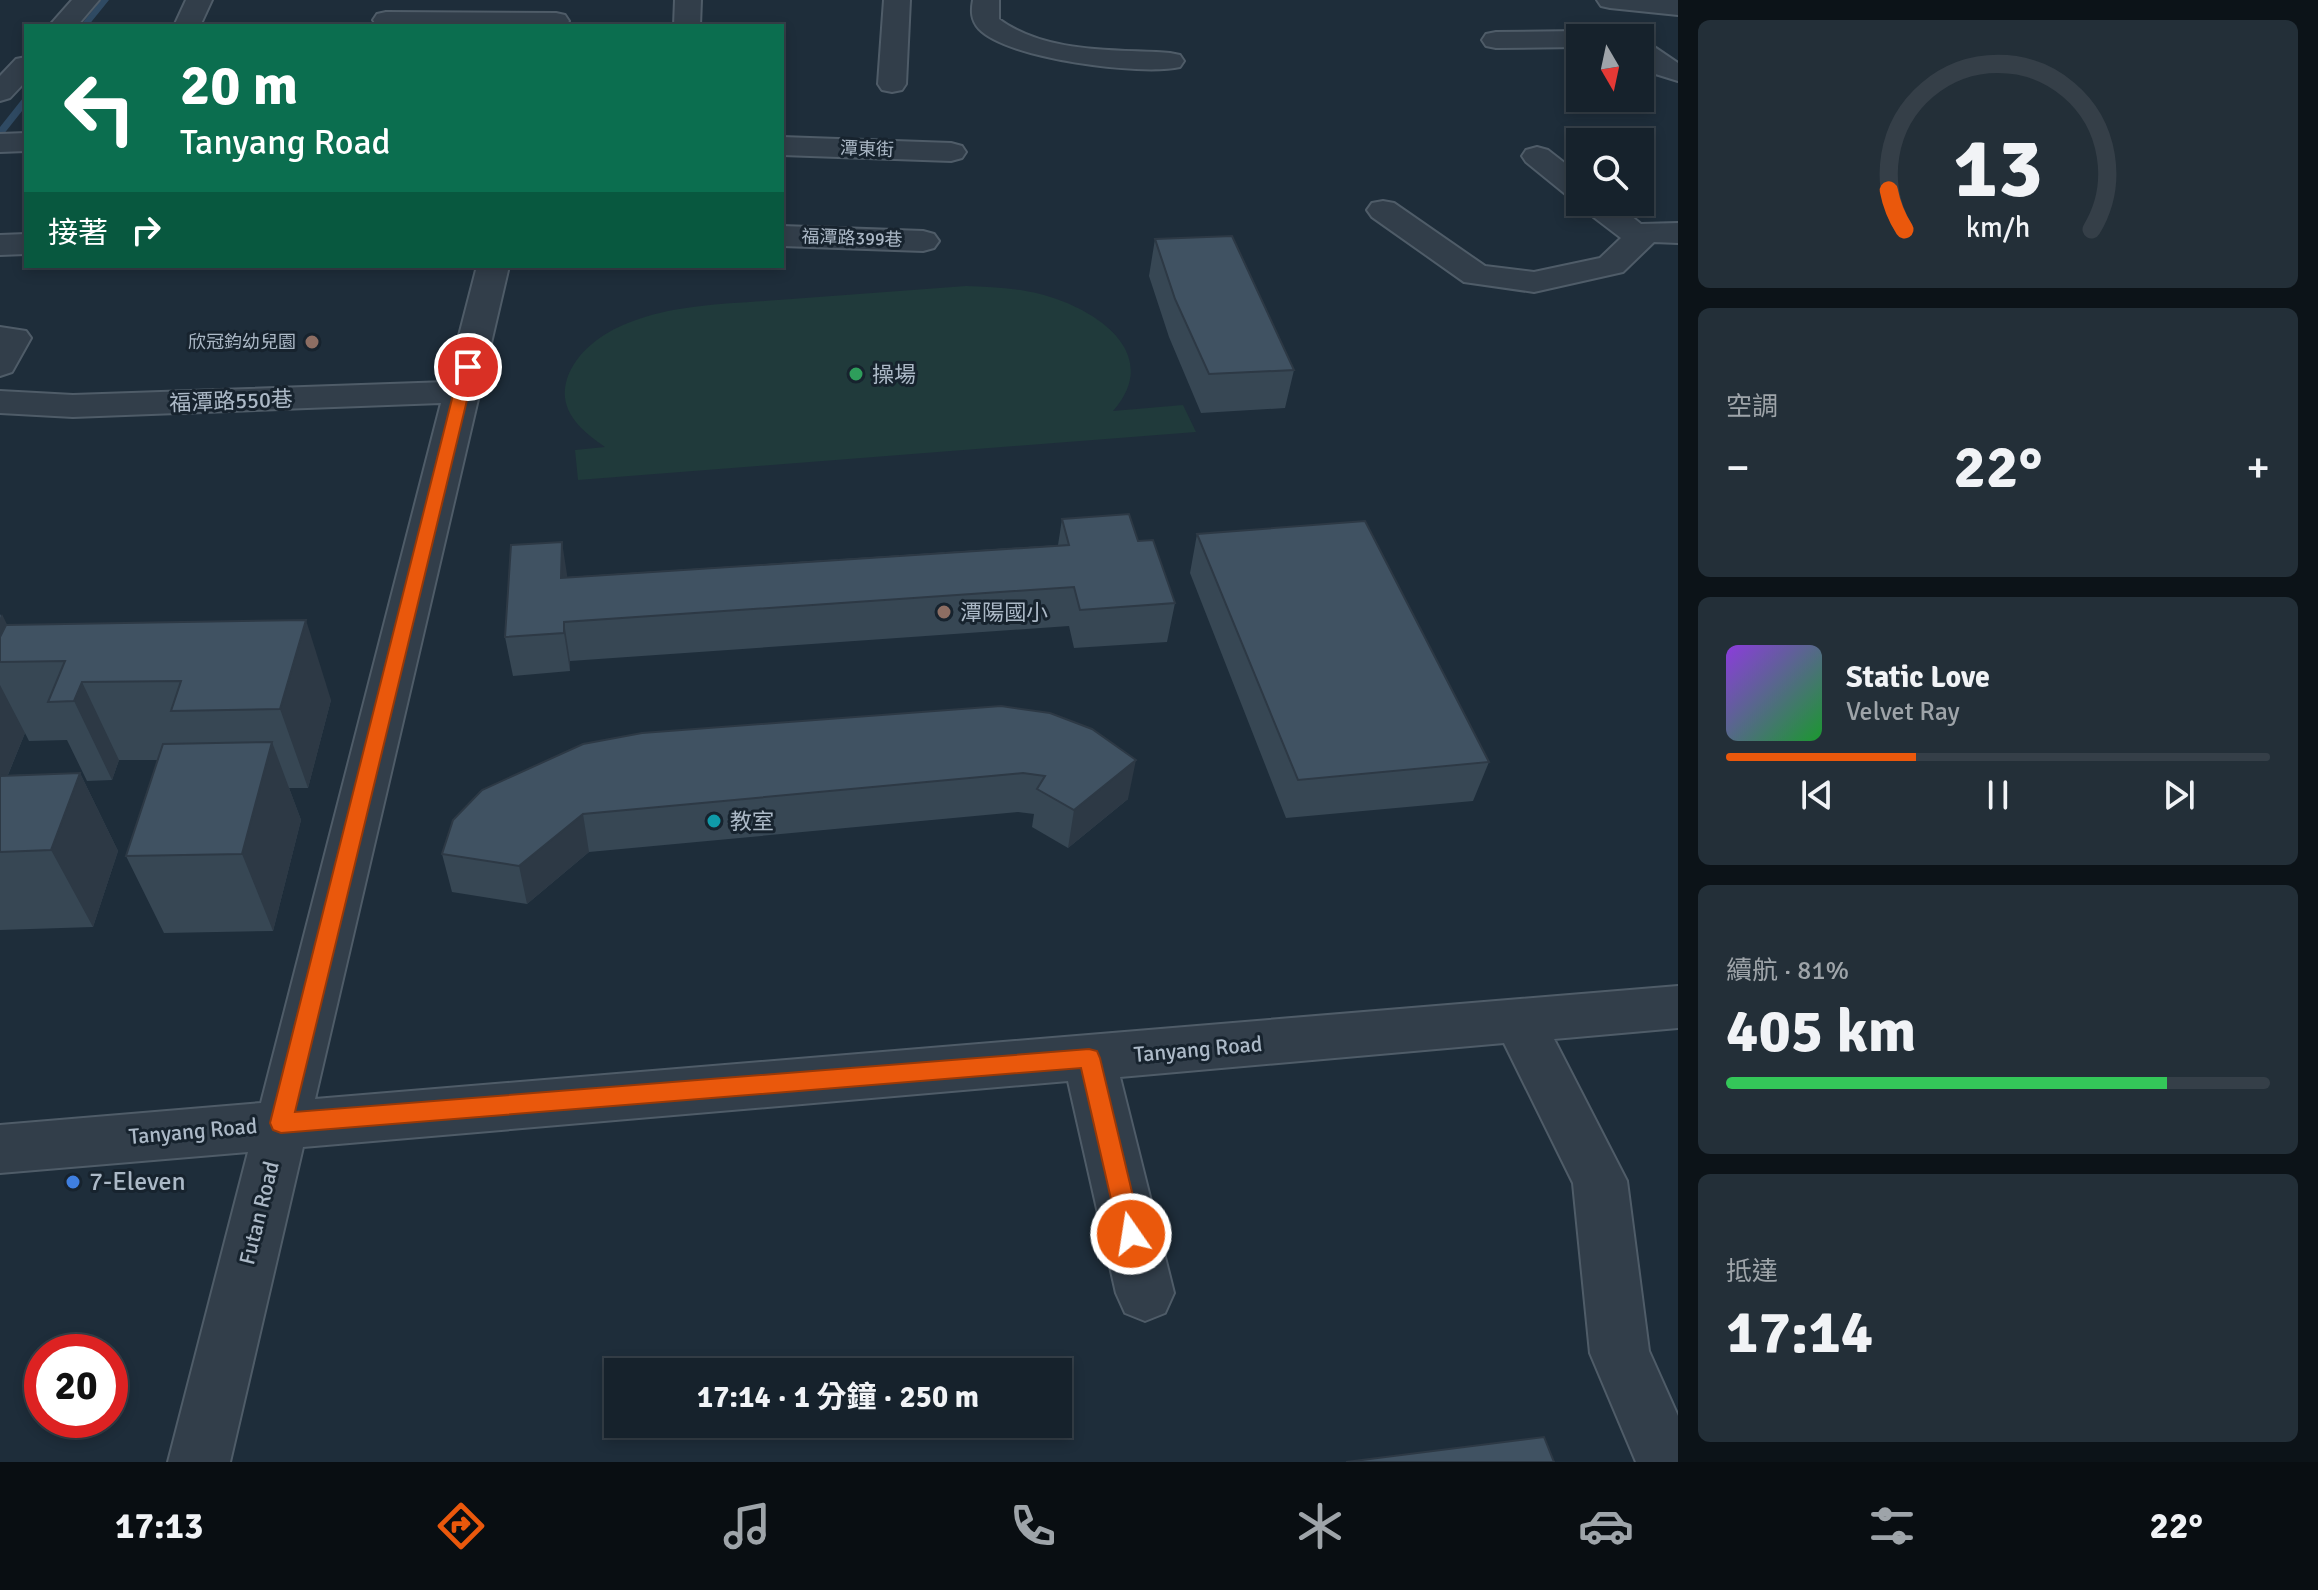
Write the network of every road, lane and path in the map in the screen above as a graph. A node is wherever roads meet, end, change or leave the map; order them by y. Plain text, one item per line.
1 (86, 0) edge
2 (199, 0) edge
3 (688, 0) edge
4 (897, 0) edge
5 (986, 0) edge
6 (1610, 0) edge
7 (1620, 1) edge
8 (1668, 4) edge
9 (558, 16) edge
10 (386, 20) dead end
11 (64, 24) edge
12 (188, 24) edge
13 (687, 24) edge
14 (1623, 24) edge
15 (1566, 39) edge
16 (1496, 40) dead end
17 (1170, 61) dead end
18 (1654, 62) edge
19 (24, 67) edge
20 (1678, 73) edge
21 (892, 84) dead end
22 (0, 92) edge
23 (24, 142) edge
24 (0, 143) edge
25 (784, 146) edge
26 (951, 152) dead end
27 (1537, 156) dead end
28 (1566, 179) edge
29 (1383, 210) dead end
30 (1612, 216) edge
31 (1678, 233) edge
32 (784, 236) edge
33 (1640, 238) junction
34 (923, 241) dead end
35 (24, 244) edge
36 (0, 245) edge
37 (492, 268) edge
38 (0, 337) edge
39 (0, 365) edge
40 (461, 392) junction
41 (0, 402) edge
42 (1678, 1007) edge
43 (1520, 1023) junction
44 (1089, 1058) junction
45 (281, 1123) junction
46 (0, 1149) edge
47 (1145, 1293) dead end
48 (199, 1462) edge
49 (1667, 1462) edge

1 - 11 street
2 - 12 street
3 - 13 street
4 - 21 street
5 - 17 street
6 - 7 street
7 - 8 street
7 - 14 street
9 - 10 street
15 - 16 street
18 - 20 street
19 - 22 street
23 - 24 street
25 - 26 street, 潭東街
27 - 28 street
29 - 33 street
30 - 33 street
31 - 33 street
32 - 34 street, 福潭路399巷
35 - 36 street
37 - 40 street, Futan Road
38 - 39 street
40 - 41 street, 福潭路550巷
40 - 45 street, Futan Road
42 - 43 street, Tanyang Road
43 - 44 street, Tanyang Road
43 - 49 street
44 - 45 street, Tanyang Road
44 - 47 street
45 - 46 street, Tanyang Road
45 - 48 street, Futan Road

